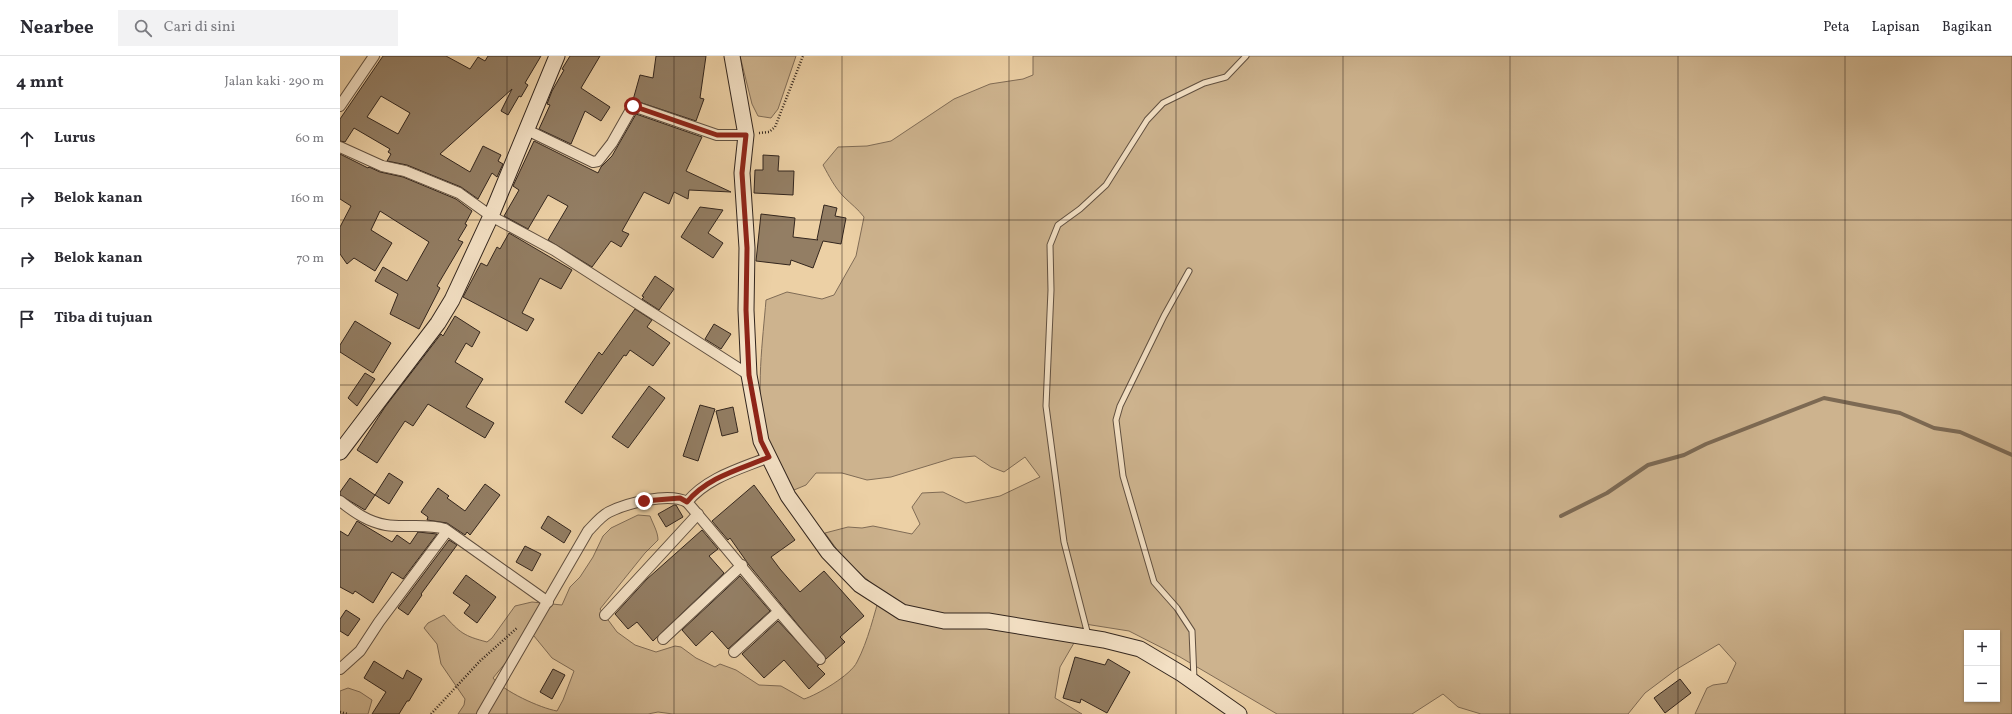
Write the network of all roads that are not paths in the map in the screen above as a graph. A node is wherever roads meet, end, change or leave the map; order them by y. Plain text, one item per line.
1 (374, 56) edge
2 (557, 56) edge
3 (732, 56) edge
4 (1246, 56) edge
5 (340, 106) edge
6 (527, 130) junction
7 (746, 135) junction
8 (340, 147) edge
9 (491, 216) junction
10 (1189, 271) dead end
11 (749, 375) junction
12 (340, 452) edge
13 (769, 457) junction
14 (340, 501) edge
15 (687, 502) junction
16 (698, 514) junction
17 (447, 531) junction
18 (742, 565) junction
19 (548, 602) junction
20 (778, 612) junction
21 (604, 615) dead end
22 (1088, 638) junction
23 (663, 639) dead end
24 (734, 652) dead end
25 (820, 659) dead end
26 (340, 669) edge
27 (1194, 682) junction
28 (482, 714) edge
29 (1239, 714) edge

1 - 5 street
2 - 6 main road
3 - 7 main road
4 - 22 lane
6 - 7 street
6 - 9 main road
7 - 11 main road
8 - 9 street
9 - 11 street
9 - 12 main road
10 - 27 lane
11 - 13 main road
13 - 15 street
13 - 22 main road
14 - 17 street
15 - 16 street
15 - 19 street
16 - 18 street
16 - 21 street
17 - 19 street
17 - 26 street
18 - 20 street
18 - 23 street
19 - 28 street
20 - 24 street
20 - 25 street
22 - 27 main road
27 - 29 main road

